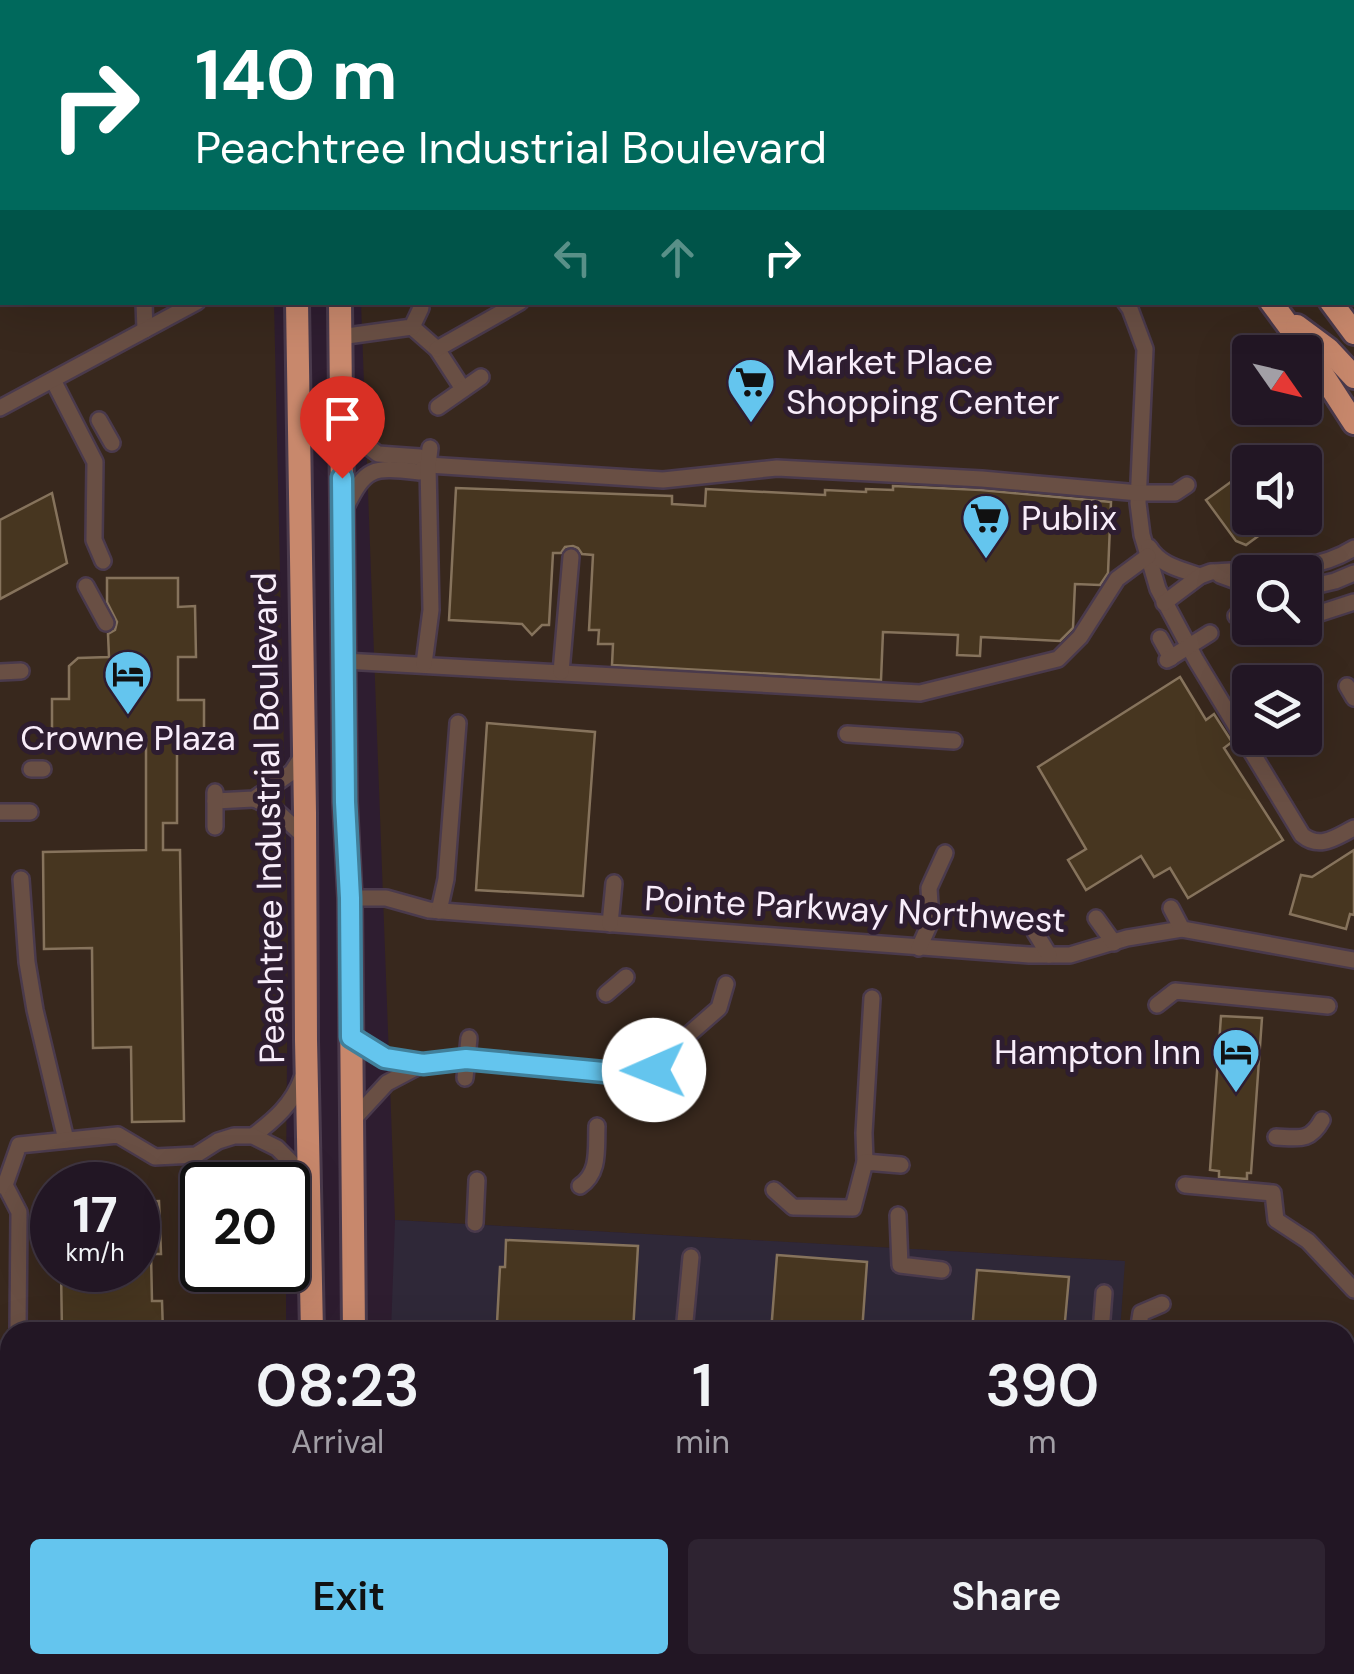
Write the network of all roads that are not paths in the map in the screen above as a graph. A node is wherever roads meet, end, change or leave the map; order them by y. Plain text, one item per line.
1 (144, 305) edge
2 (192, 305) edge
3 (297, 305) edge
4 (340, 305) edge
5 (515, 305) edge
6 (1127, 305) edge
7 (1333, 305) edge
8 (421, 308) dead end
9 (1276, 310) edge
10 (412, 327) junction
11 (146, 330) junction
12 (1354, 333) edge
13 (340, 337) junction
14 (438, 349) junction
15 (482, 376) dead end
16 (1354, 377) edge
17 (53, 380) junction
18 (463, 390) junction
19 (341, 401) junction
20 (438, 407) dead end
21 (0, 408) edge
22 (99, 420) dead end
23 (1354, 424) edge
24 (112, 443) dead end
25 (429, 457) junction
26 (1187, 485) dead end
27 (1138, 493) junction
28 (342, 517) junction
29 (1142, 535) junction
30 (1354, 548) edge
31 (1148, 556) junction
32 (571, 557) dead end
33 (103, 561) dead end
34 (1354, 573) edge
35 (1206, 574) junction
36 (1232, 581) edge
37 (1322, 584) edge
38 (86, 586) dead end
39 (1354, 602) edge
40 (1164, 603) junction
41 (1322, 612) edge
42 (106, 623) dead end
43 (1210, 633) dead end
44 (1160, 638) dead end
45 (1189, 648) junction
46 (344, 661) junction
47 (424, 664) junction
48 (21, 671) dead end
49 (0, 672) edge
50 (561, 672) junction
51 (458, 723) dead end
52 (847, 734) dead end
53 (954, 741) dead end
54 (303, 754) junction
55 (254, 799) junction
56 (0, 812) edge
57 (30, 812) dead end
58 (215, 827) dead end
59 (1354, 828) edge
60 (305, 837) junction
61 (945, 853) dead end
62 (22, 878) dead end
63 (614, 882) dead end
64 (350, 898) junction
65 (1171, 908) dead end
66 (439, 910) junction
67 (1096, 918) dead end
68 (610, 924) junction
69 (1182, 929) junction
70 (1035, 932) dead end
71 (1114, 942) junction
72 (919, 948) junction
73 (1049, 955) junction
74 (1354, 960) edge
75 (626, 977) dead end
76 (726, 984) dead end
77 (606, 994) dead end
78 (872, 998) dead end
79 (1158, 1006) dead end
80 (1328, 1006) dead end
81 (351, 1037) junction
82 (469, 1038) dead end
83 (466, 1059) junction
84 (423, 1064) junction
85 (306, 1065) junction
86 (466, 1078) dead end
87 (1322, 1120) dead end
88 (351, 1122) junction
89 (596, 1126) dead end
90 (253, 1136) junction
91 (1276, 1137) dead end
92 (66, 1140) junction
93 (291, 1162) edge
94 (308, 1162) edge
95 (865, 1162) junction
96 (901, 1166) dead end
97 (478, 1180) dead end
98 (3, 1185) edge
99 (580, 1186) dead end
100 (1186, 1186) dead end
101 (774, 1190) dead end
102 (898, 1215) dead end
103 (475, 1223) dead end
104 (310, 1236) edge
105 (691, 1257) dead end
106 (942, 1270) dead end
107 (1354, 1290) edge
108 (1104, 1293) dead end
109 (1162, 1304) dead end
110 (18, 1322) edge
111 (312, 1322) edge
112 (354, 1322) edge
113 (685, 1322) edge
114 (1102, 1322) edge
115 (1140, 1322) edge

1 - 11 street
2 - 11 street
3 - 54 highway, Peachtree Industrial Boulevard
4 - 13 highway
5 - 14 street
6 - 27 street
7 - 12 highway
8 - 10 street
9 - 16 highway
9 - 23 highway
10 - 13 street
10 - 14 street
11 - 17 street
13 - 19 highway
14 - 18 street
15 - 18 street
17 - 21 street
17 - 33 street
18 - 20 street
19 - 25 street
19 - 28 highway
22 - 24 street
25 - 27 street
25 - 28 street
25 - 47 street
26 - 27 street
27 - 29 street
28 - 46 highway
29 - 31 street
29 - 35 street
30 - 35 street
31 - 40 street
31 - 50 street
32 - 50 street
34 - 37 street
35 - 36 street
35 - 40 street
38 - 42 street
39 - 41 street
40 - 45 street
43 - 45 street
44 - 45 street
45 - 59 street
46 - 47 street
46 - 64 highway
47 - 50 street
48 - 49 street
51 - 66 street
52 - 53 street
54 - 55 street
54 - 60 highway, Peachtree Industrial Boulevard
55 - 58 street
55 - 60 street
56 - 57 street
60 - 85 highway, Peachtree Industrial Boulevard
61 - 72 street
62 - 92 street
63 - 68 street
64 - 66 street, Pointe Parkway Northwest
64 - 81 highway
65 - 69 street
66 - 68 street, Pointe Parkway Northwest
67 - 71 street
68 - 72 street, Pointe Parkway Northwest
69 - 71 street, Pointe Parkway Northwest
69 - 74 street, Pointe Parkway Northwest
70 - 73 street
71 - 73 street, Pointe Parkway Northwest
72 - 73 street, Pointe Parkway Northwest
75 - 77 street
76 - 83 street
78 - 95 street
79 - 80 street
81 - 84 street
81 - 88 highway
82 - 83 street
83 - 84 street
83 - 86 street
84 - 88 street
85 - 90 street
85 - 94 highway, Peachtree Industrial Boulevard
87 - 91 street
88 - 112 highway
89 - 99 street
90 - 92 street
90 - 93 street
92 - 98 street
95 - 96 street
95 - 101 street
97 - 103 street
98 - 110 street
100 - 107 street
102 - 106 street
104 - 111 highway, Peachtree Industrial Boulevard
105 - 113 street
108 - 114 street
109 - 115 street

